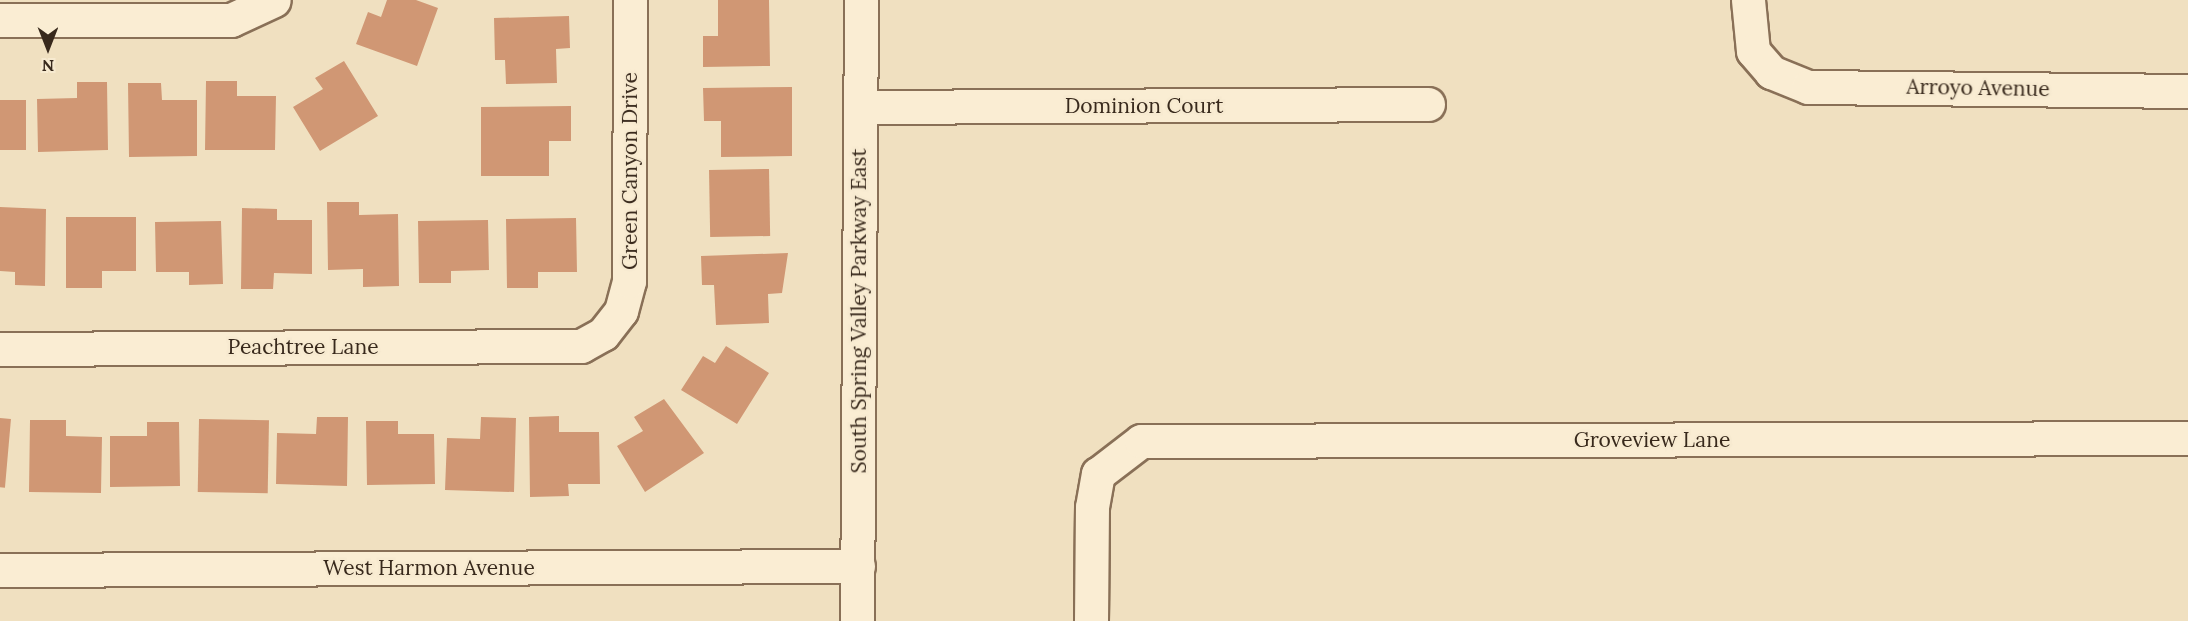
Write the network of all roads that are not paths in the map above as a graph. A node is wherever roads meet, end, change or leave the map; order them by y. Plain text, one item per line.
1 (630, 0) edge
2 (861, 0) edge
3 (1748, 0) edge
4 (272, 3) edge
5 (0, 20) edge
6 (2188, 91) edge
7 (1428, 104) dead end
8 (860, 107) junction
9 (603, 334) joint
10 (0, 350) edge
11 (2188, 438) edge
12 (858, 566) junction
13 (0, 570) edge
14 (857, 621) edge
15 (1091, 621) edge

1 - 9 street, Green Canyon Drive
2 - 8 street, South Spring Valley Parkway East
3 - 6 street, Arroyo Avenue
4 - 5 street
7 - 8 street, Dominion Court
8 - 12 street, South Spring Valley Parkway East
9 - 10 street, Peachtree Lane
11 - 15 street, Groveview Lane
12 - 13 street, West Harmon Avenue
12 - 14 street, South Spring Valley Parkway East

